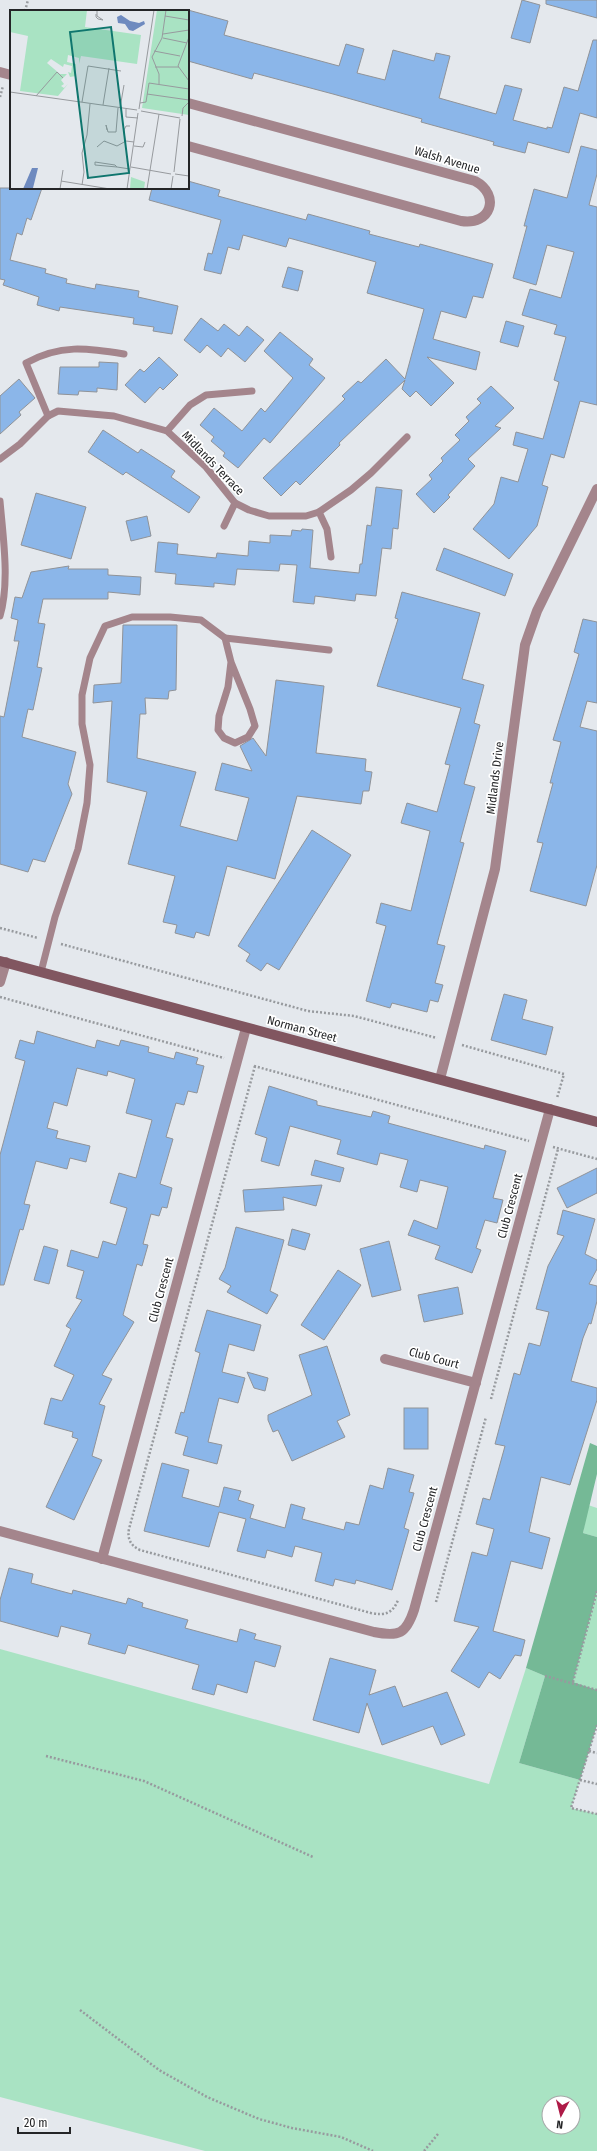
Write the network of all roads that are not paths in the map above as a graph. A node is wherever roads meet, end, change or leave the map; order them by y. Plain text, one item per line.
1 (0, 72) edge
2 (10, 75) edge
3 (189, 103) edge
4 (189, 146) edge
5 (124, 354) dead end
6 (252, 392) dead end
7 (48, 416) junction
8 (167, 431) junction
9 (407, 437) dead end
10 (0, 459) edge
11 (597, 489) edge
12 (0, 502) edge
13 (235, 503) junction
14 (319, 512) junction
15 (224, 526) dead end
16 (2, 541) edge
17 (331, 557) dead end
18 (0, 616) edge
19 (225, 638) junction
20 (329, 650) dead end
21 (231, 662) junction
22 (3, 961) edge
23 (41, 972) junction
24 (0, 982) edge
25 (246, 1028) junction
26 (440, 1079) junction
27 (550, 1109) junction
28 (597, 1122) edge
29 (385, 1359) dead end
30 (476, 1383) junction
31 (0, 1531) edge
32 (102, 1559) junction

1 - 2 street
3 - 4 street, Walsh Avenue
5 - 7 lane
6 - 8 lane, Midlands Terrace
7 - 8 lane, Midlands Terrace
7 - 10 lane
8 - 13 lane, Midlands Terrace
9 - 14 lane, Midlands Terrace
11 - 26 street, Midlands Drive
12 - 16 lane
13 - 14 lane, Midlands Terrace
13 - 15 lane
14 - 17 lane
16 - 18 lane
19 - 20 lane
19 - 21 lane
19 - 23 lane
21 - 21 lane
22 - 23 main road, Norman Street
22 - 24 street
23 - 25 main road, Norman Street
25 - 26 main road, Norman Street
25 - 32 street, Club Crescent
26 - 27 main road, Norman Street
27 - 28 main road, Norman Street
27 - 30 street, Club Crescent
29 - 30 street, Club Court
30 - 32 street, Club Crescent
31 - 32 street, Club Crescent

